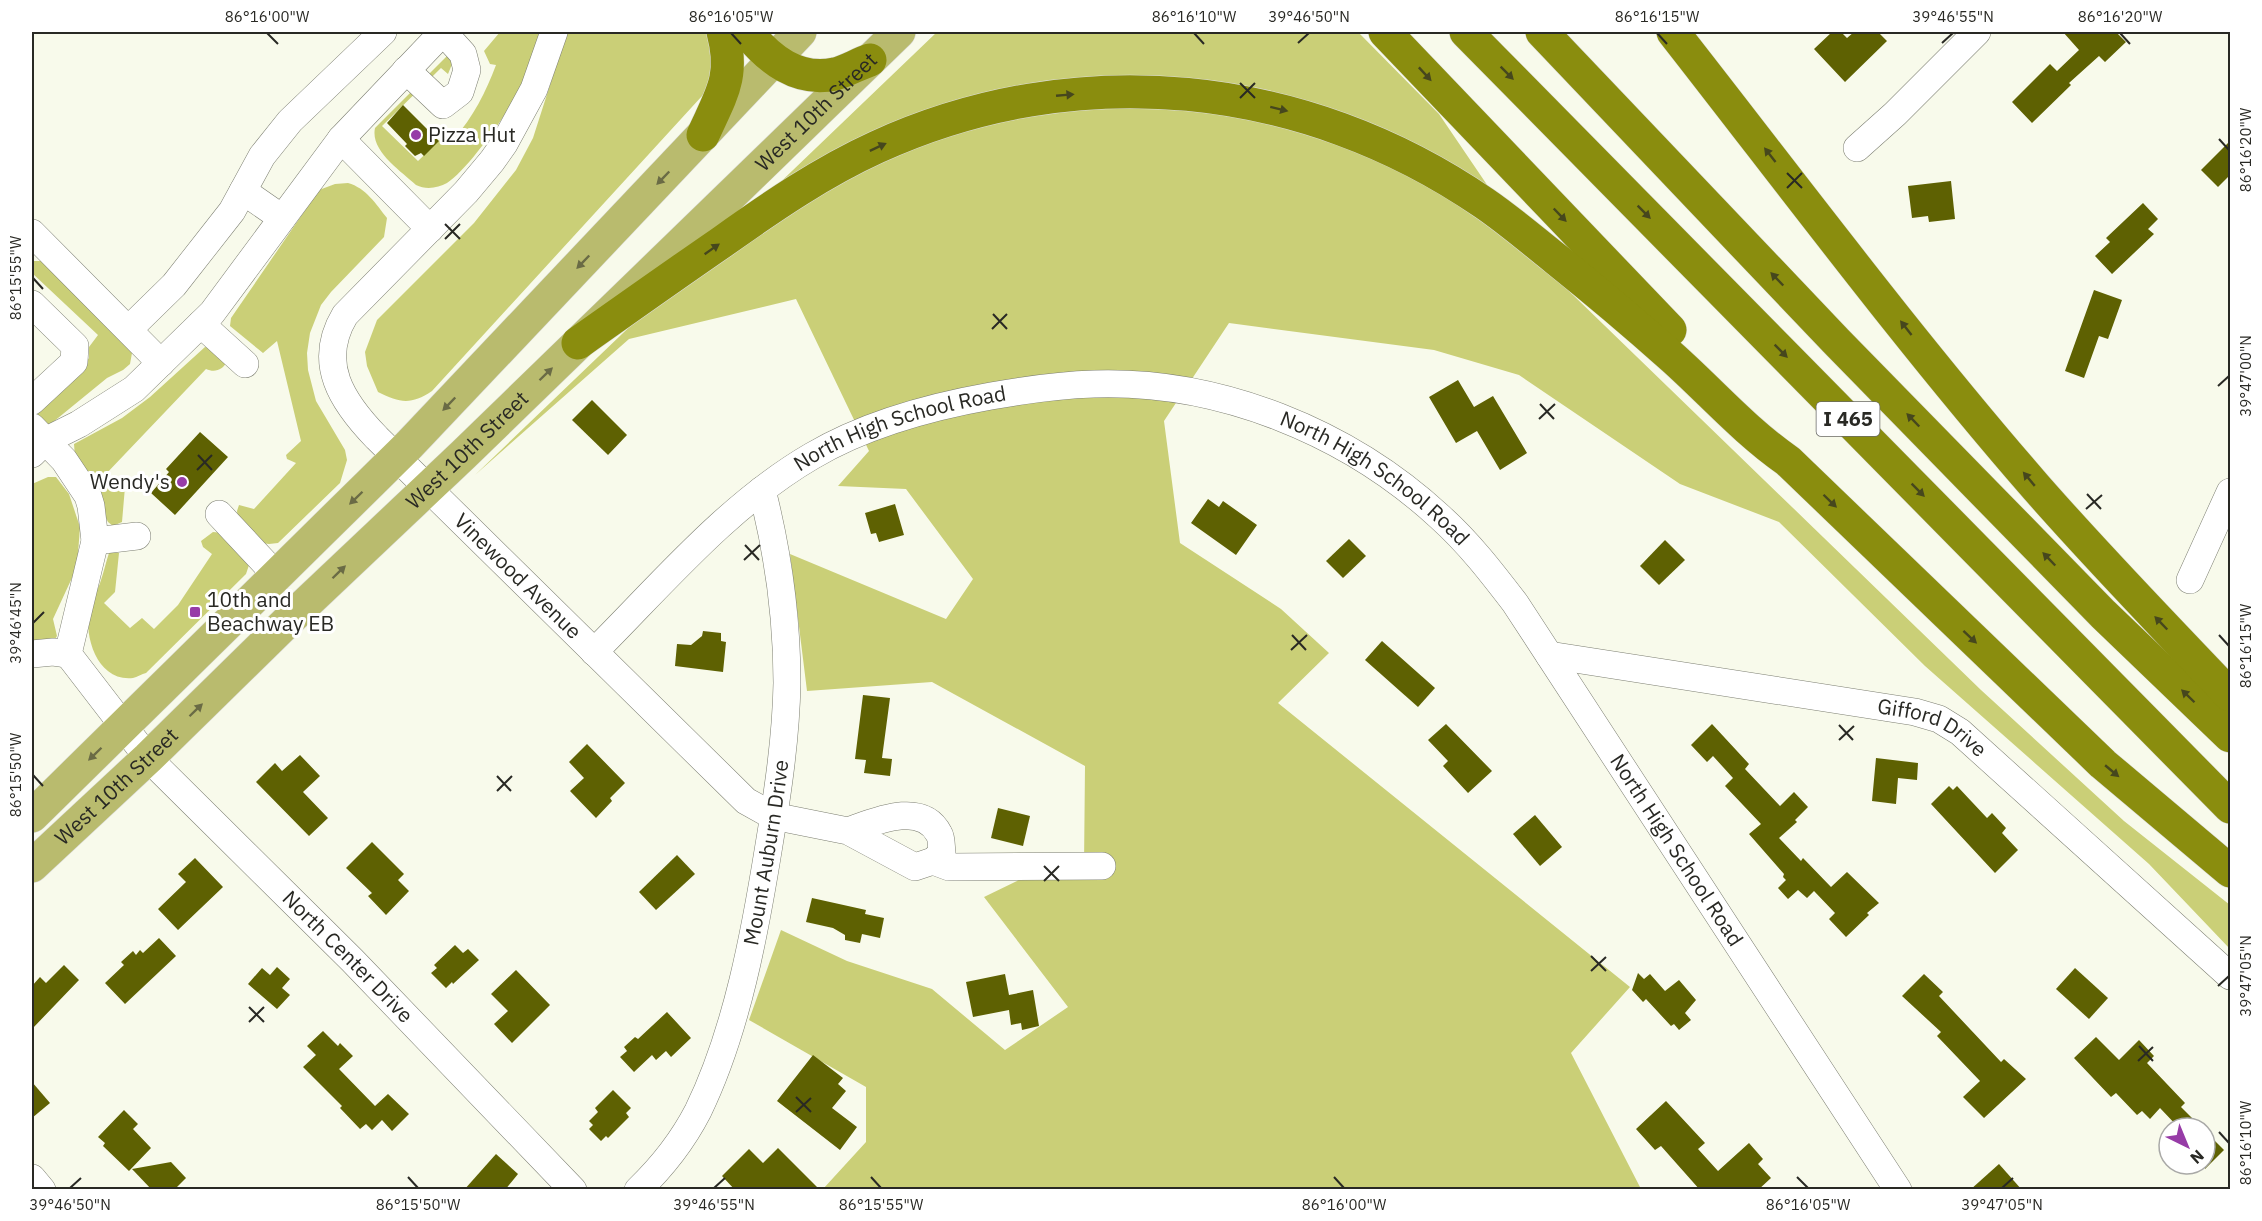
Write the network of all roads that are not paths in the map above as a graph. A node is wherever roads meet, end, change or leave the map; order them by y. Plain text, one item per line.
1 (383, 32) edge
2 (443, 32) edge
3 (554, 32) edge
4 (723, 32) edge
5 (747, 32) edge
6 (800, 32) edge
7 (899, 32) edge
8 (1385, 32) edge
9 (1466, 32) edge
10 (1542, 32) edge
11 (1673, 32) edge
12 (1977, 32) edge
13 (774, 60) junction
14 (870, 60) junction
15 (406, 70) junction
16 (703, 135) junction
17 (341, 139) junction
18 (1857, 148) dead end
19 (243, 191) junction
20 (282, 218) junction
21 (430, 229) junction
22 (34, 239) edge
23 (32, 304) edge
24 (201, 324) junction
25 (129, 329) junction
26 (578, 343) junction
27 (161, 363) junction
28 (245, 364) dead end
29 (32, 401) edge
30 (36, 441) edge
31 (1788, 461) junction
32 (414, 473) junction
33 (762, 490) junction
34 (2230, 492) edge
35 (219, 514) dead end
36 (137, 536) dead end
37 (95, 541) junction
38 (277, 576) junction
39 (2190, 580) dead end
40 (594, 652) junction
41 (32, 654) edge
42 (68, 654) junction
43 (1549, 655) junction
44 (2230, 695) edge
45 (124, 726) junction
46 (2230, 736) edge
47 (148, 758) junction
48 (2230, 807) edge
49 (32, 816) edge
50 (773, 816) junction
51 (848, 831) junction
52 (933, 861) junction
53 (32, 866) edge
54 (1102, 866) dead end
55 (2230, 871) edge
56 (2230, 976) edge
57 (32, 1178) edge
58 (42, 1190) edge
59 (573, 1190) edge
60 (638, 1190) edge
61 (1898, 1190) edge

1 - 19 street
2 - 15 street
2 - 15 street
3 - 21 street, Vinewood Avenue
4 - 16 highway
5 - 13 highway
6 - 13 main road, West 10th Street
7 - 14 main road, West 10th Street
8 -> 31 highway
9 -> 48 highway, I 465
46 -> 10 highway, I 465
44 -> 11 highway
12 - 18 street
13 - 14 highway
13 - 16 main road, West 10th Street
14 - 26 main road, West 10th Street
15 - 17 street
16 -> 32 main road, West 10th Street
17 - 20 street
17 - 21 street
19 - 20 street
19 - 25 street
20 - 24 street
21 - 32 street, Vinewood Avenue
22 - 25 street
23 - 29 street
24 - 27 street
24 - 28 street
25 - 27 street
26 -> 31 highway
32 -> 26 main road, West 10th Street
27 - 30 street
30 - 37 street
31 -> 55 highway
32 -> 38 main road, West 10th Street
32 - 40 street, Vinewood Avenue
47 -> 32 main road, West 10th Street
33 - 40 street, North High School Road
33 - 43 street, North High School Road
33 - 50 street, Mount Auburn Drive
34 - 39 street
35 - 38 street
36 - 37 street
37 - 42 street
38 - 45 main road, West 10th Street
40 - 50 street, Vinewood Avenue
41 - 42 street
42 - 45 street, North Center Drive
43 - 56 street, Gifford Drive
43 - 61 street, North High School Road
45 - 47 street, North Center Drive
45 -> 49 main road, West 10th Street
47 - 53 main road, West 10th Street
47 - 59 street, North Center Drive
50 - 51 street, Vinewood Avenue
50 - 60 street, Mount Auburn Drive
51 - 52 street
51 - 52 street
52 - 54 street
57 - 58 street

